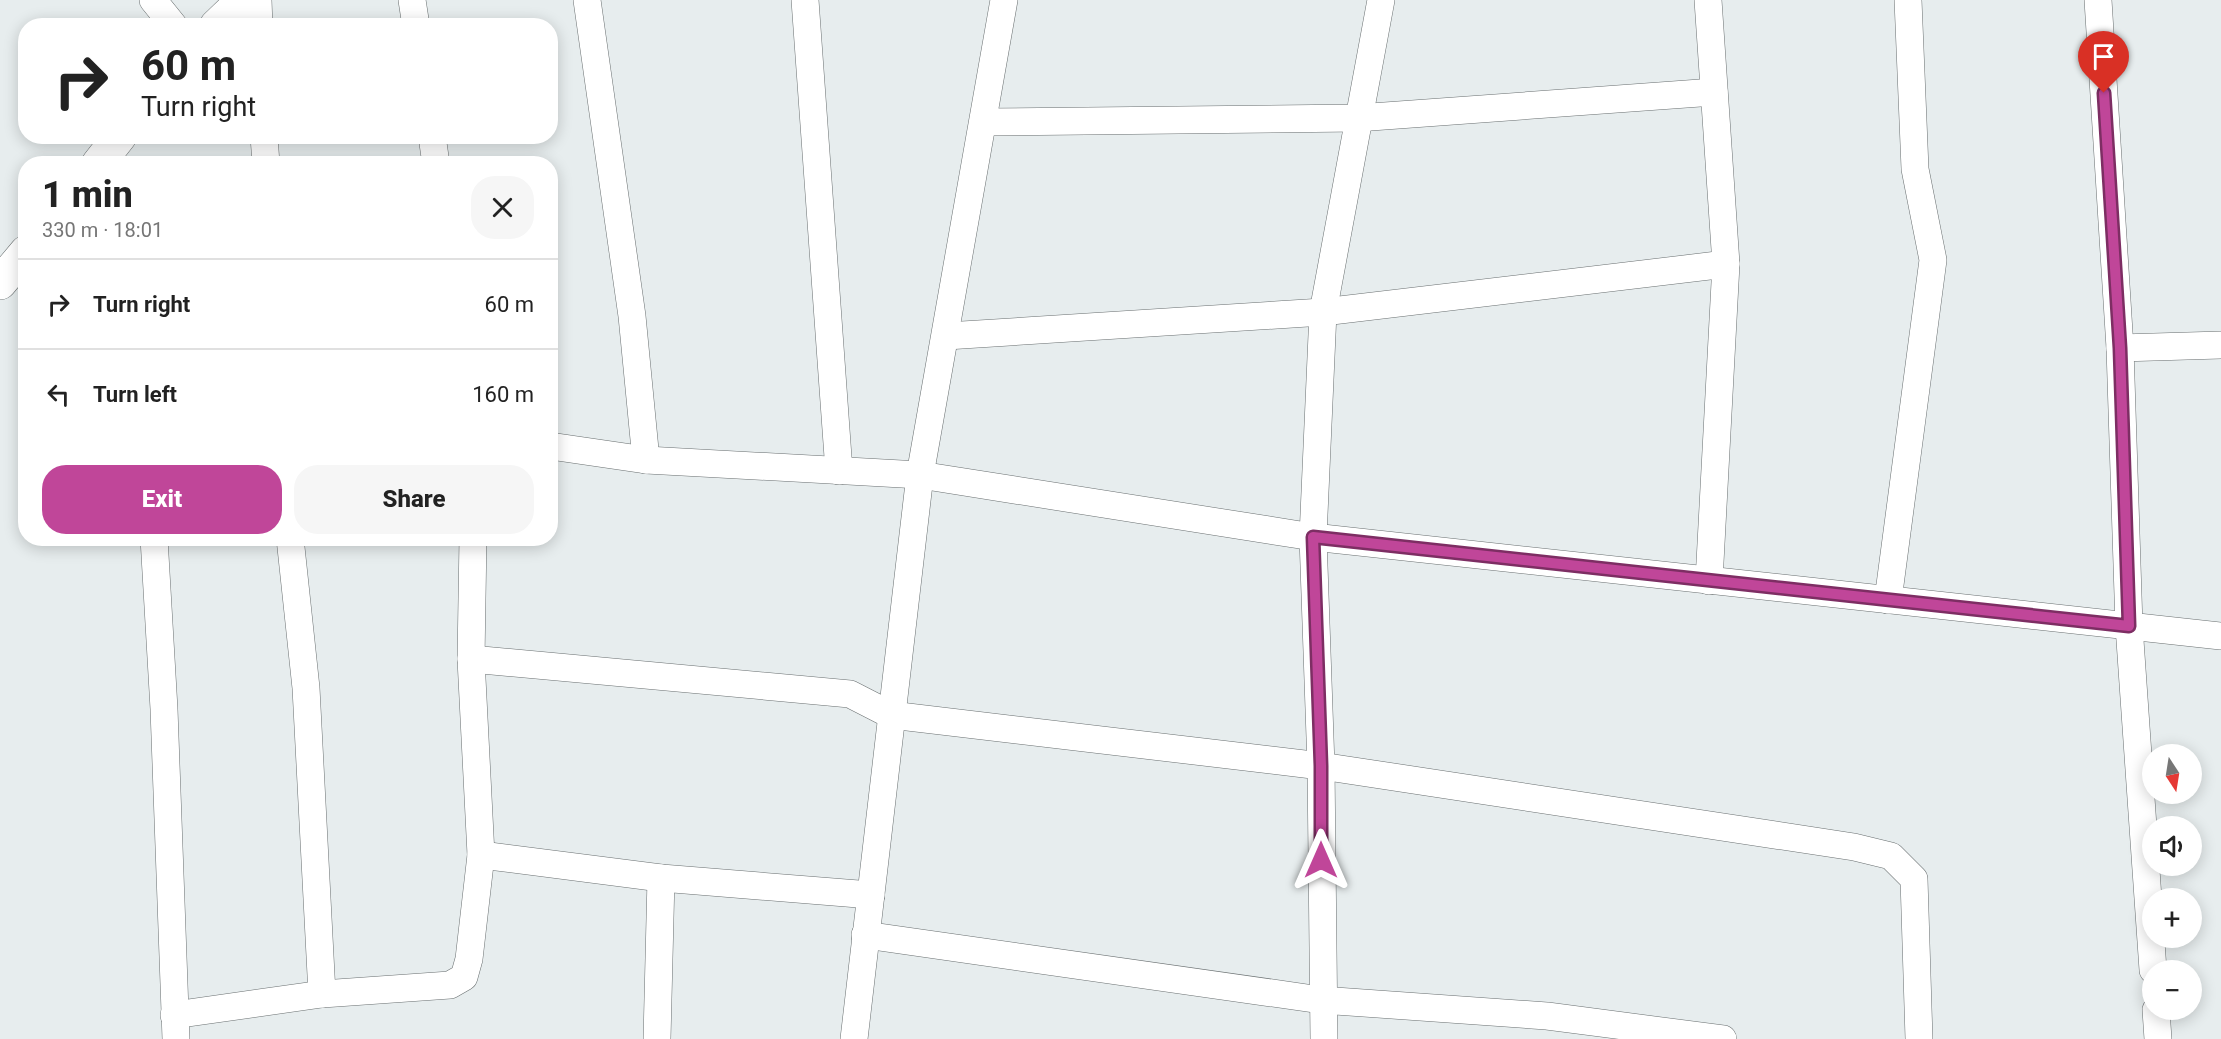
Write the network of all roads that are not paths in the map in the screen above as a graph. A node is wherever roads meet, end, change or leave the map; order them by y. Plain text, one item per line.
1 (153, 0) edge
2 (243, 0) edge
3 (258, 0) edge
4 (412, 0) edge
5 (586, 0) edge
6 (805, 0) edge
7 (1004, 0) edge
8 (1381, 0) edge
9 (1708, 0) edge
10 (1908, 0) edge
11 (2098, 0) edge
12 (168, 18) edge
13 (224, 18) edge
14 (259, 18) edge
15 (415, 18) edge
16 (1714, 92) junction
17 (1357, 118) junction
18 (984, 122) junction
19 (114, 144) edge
20 (104, 156) edge
21 (18, 262) edge
22 (1726, 264) junction
23 (0, 283) edge
24 (1323, 312) junction
25 (946, 336) junction
26 (2221, 345) edge
27 (2120, 348) junction
28 (558, 447) edge
29 (645, 460) junction
30 (839, 471) junction
31 (920, 475) junction
32 (1313, 537) junction
33 (154, 546) edge
34 (291, 546) edge
35 (473, 546) edge
36 (1709, 581) junction
37 (1888, 600) junction
38 (2129, 626) junction
39 (2221, 636) edge
40 (471, 659) junction
41 (891, 715) junction
42 (1321, 766) junction
43 (481, 855) junction
44 (662, 878) junction
45 (871, 895) junction
46 (866, 935) junction
47 (2152, 960) edge
48 (322, 994) junction
49 (1322, 1000) junction
50 (2157, 1020) edge
51 (175, 1027) edge
52 (1546, 1028) edge
53 (657, 1039) edge
54 (854, 1039) edge
55 (1324, 1039) edge
56 (1723, 1039) edge
57 (1919, 1039) edge
58 (2158, 1039) edge

1 - 12 street
2 - 13 street
3 - 14 street
4 - 15 street
5 - 29 street
6 - 30 street
7 - 18 street
8 - 17 street
9 - 16 street
10 - 37 street
11 - 27 street
16 - 17 street
16 - 22 street
17 - 18 street
17 - 24 street
18 - 25 street
19 - 20 street
21 - 23 street
22 - 24 street
22 - 36 street
24 - 25 street
24 - 32 street
25 - 31 street
26 - 27 street
27 - 38 street
28 - 29 street
29 - 30 street
30 - 31 street
31 - 32 street
31 - 41 street
32 - 36 street
32 - 42 street
33 - 51 street
34 - 48 street
35 - 40 street
36 - 37 street
37 - 38 street
38 - 39 street
38 - 47 street
40 - 41 street
40 - 43 street
41 - 42 street
41 - 45 street
42 - 49 street
42 - 57 street
43 - 44 street
43 - 48 street
44 - 45 street
44 - 53 street
45 - 46 street
46 - 49 street
46 - 54 street
48 - 51 street
49 - 52 street
49 - 55 street
50 - 58 street
52 - 56 street

